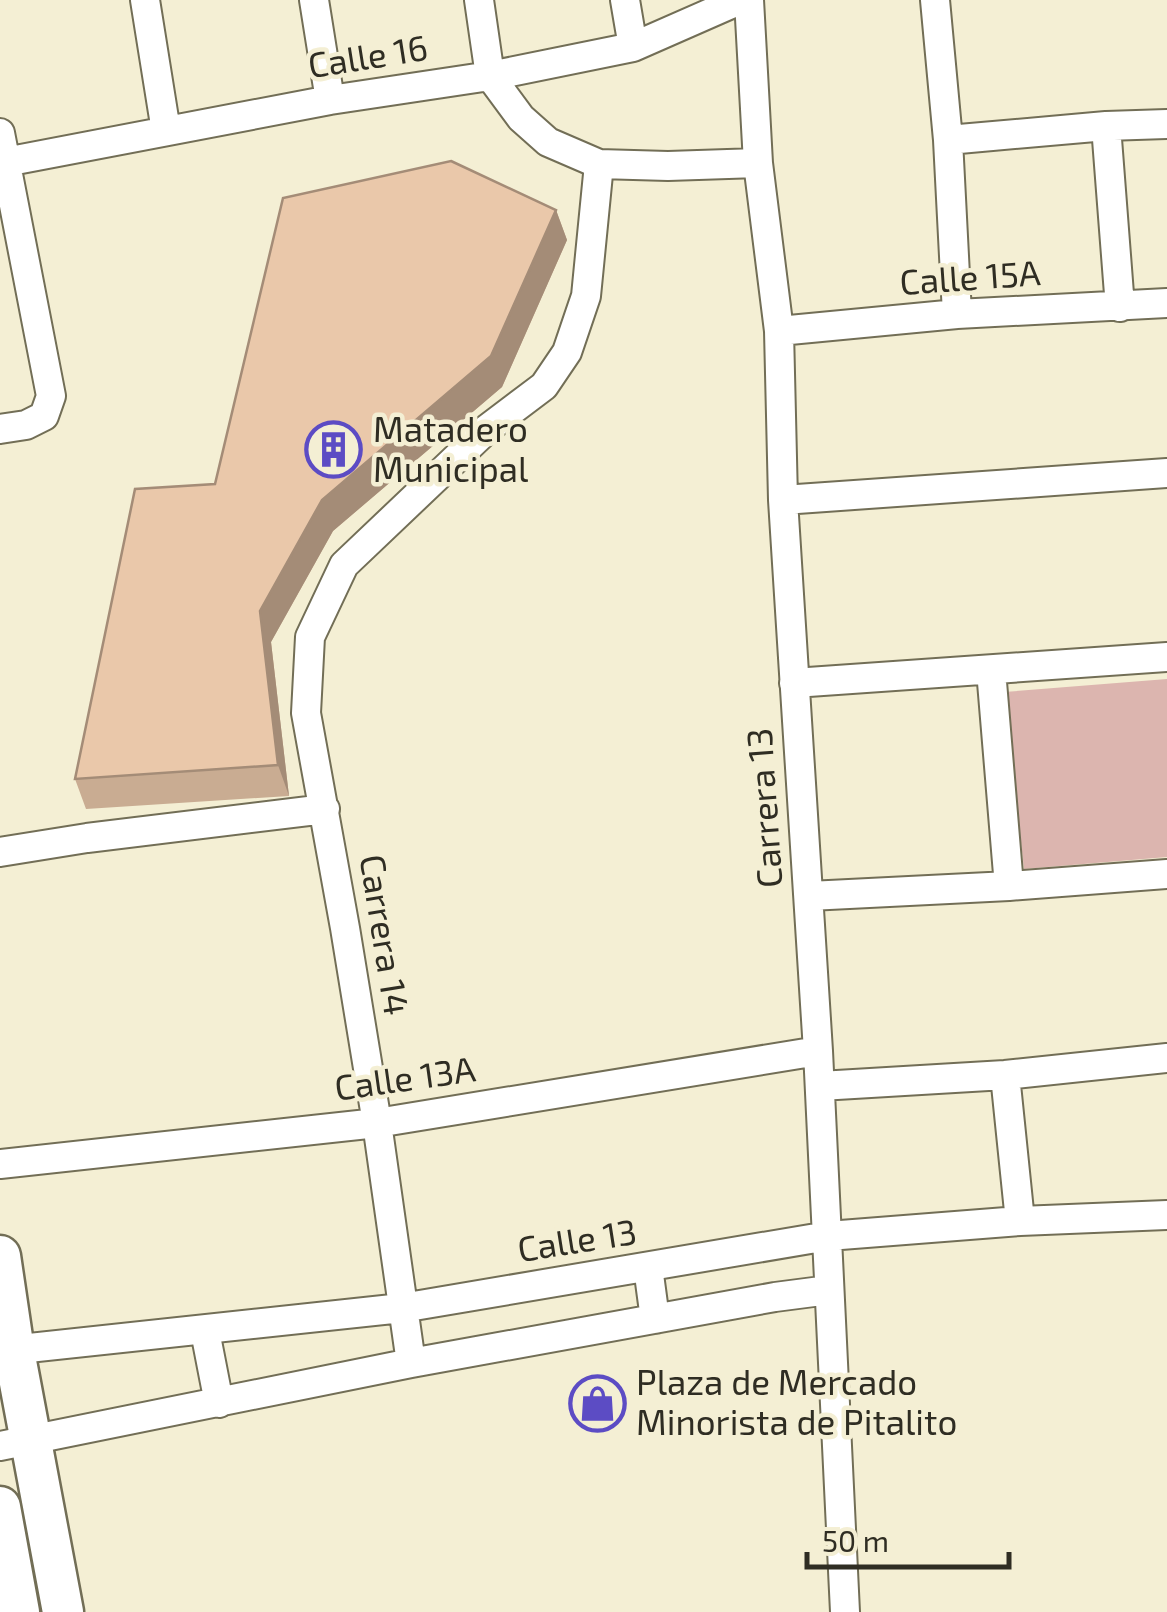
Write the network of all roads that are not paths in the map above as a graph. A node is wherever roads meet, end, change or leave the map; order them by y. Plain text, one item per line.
1 (146, 0) edge
2 (314, 0) edge
3 (479, 0) edge
4 (625, 0) edge
5 (740, 0) edge
6 (749, 0) edge
7 (936, 0) edge
8 (632, 47) junction
9 (490, 76) junction
10 (330, 100) junction
11 (1167, 124) edge
12 (1106, 126) junction
13 (166, 131) junction
14 (0, 133) edge
15 (948, 140) junction
16 (2, 162) edge
17 (758, 162) junction
18 (599, 164) junction
19 (1167, 303) edge
20 (1120, 307) junction
21 (957, 314) junction
22 (779, 331) junction
23 (0, 429) edge
24 (1167, 473) edge
25 (783, 500) junction
26 (1167, 657) edge
27 (990, 670) junction
28 (794, 683) junction
29 (326, 810) junction
30 (0, 852) edge
31 (1167, 874) edge
32 (1009, 886) junction
33 (809, 896) junction
34 (818, 1051) junction
35 (1167, 1058) edge
36 (1005, 1074) junction
37 (820, 1086) junction
38 (377, 1123) junction
39 (0, 1164) edge
40 (1167, 1214) edge
41 (1020, 1220) junction
42 (842, 1235) junction
43 (0, 1256) edge
44 (648, 1268) junction
45 (829, 1290) junction
46 (402, 1308) junction
47 (655, 1319) junction
48 (205, 1331) junction
49 (7, 1351) edge
50 (411, 1363) junction
51 (219, 1403) junction
52 (15, 1443) edge
53 (0, 1508) edge
54 (19, 1612) edge
55 (63, 1612) edge
56 (845, 1612) edge

1 - 13 street
2 - 10 street
3 - 9 street
4 - 8 street
5 - 8 street, Calle 16
6 - 17 street, Carrera 13
7 - 15 street
8 - 9 street, Calle 16
9 - 10 street, Calle 16
9 - 18 street
10 - 13 street, Calle 16
11 - 12 street
12 - 15 street
12 - 20 street
13 - 16 street, Calle 16
14 - 16 street
15 - 21 street
16 - 23 street
17 - 18 street
17 - 22 street, Carrera 13
18 - 29 street, Carrera 14
19 - 20 street, Calle 15A
20 - 21 street, Calle 15A
21 - 22 street, Calle 15A
22 - 25 street, Carrera 13
24 - 25 street
25 - 28 street, Carrera 13
26 - 27 street
27 - 28 street
27 - 32 street
28 - 33 street, Carrera 13
29 - 30 street
29 - 38 street, Carrera 14
31 - 32 street
32 - 33 street
33 - 34 street, Carrera 13
34 - 37 street, Carrera 13
34 - 38 street, Calle 13A
35 - 36 street
36 - 37 street
36 - 41 street
37 - 42 street, Carrera 13
38 - 39 street, Calle 13A
38 - 46 street, Carrera 14
40 - 41 street, Calle 13
41 - 42 street, Calle 13
42 - 44 street, Calle 13
42 - 45 street, Carrera 13
43 - 49 highway
44 - 46 street, Calle 13
44 - 47 street
45 - 47 street
45 - 56 street, Carrera 13
46 - 48 street, Calle 13
46 - 50 street, Carrera 14
47 - 50 street
48 - 49 street, Calle 13
48 - 51 street
49 - 52 highway
50 - 51 street
51 - 52 street
52 - 55 highway
53 - 54 highway

